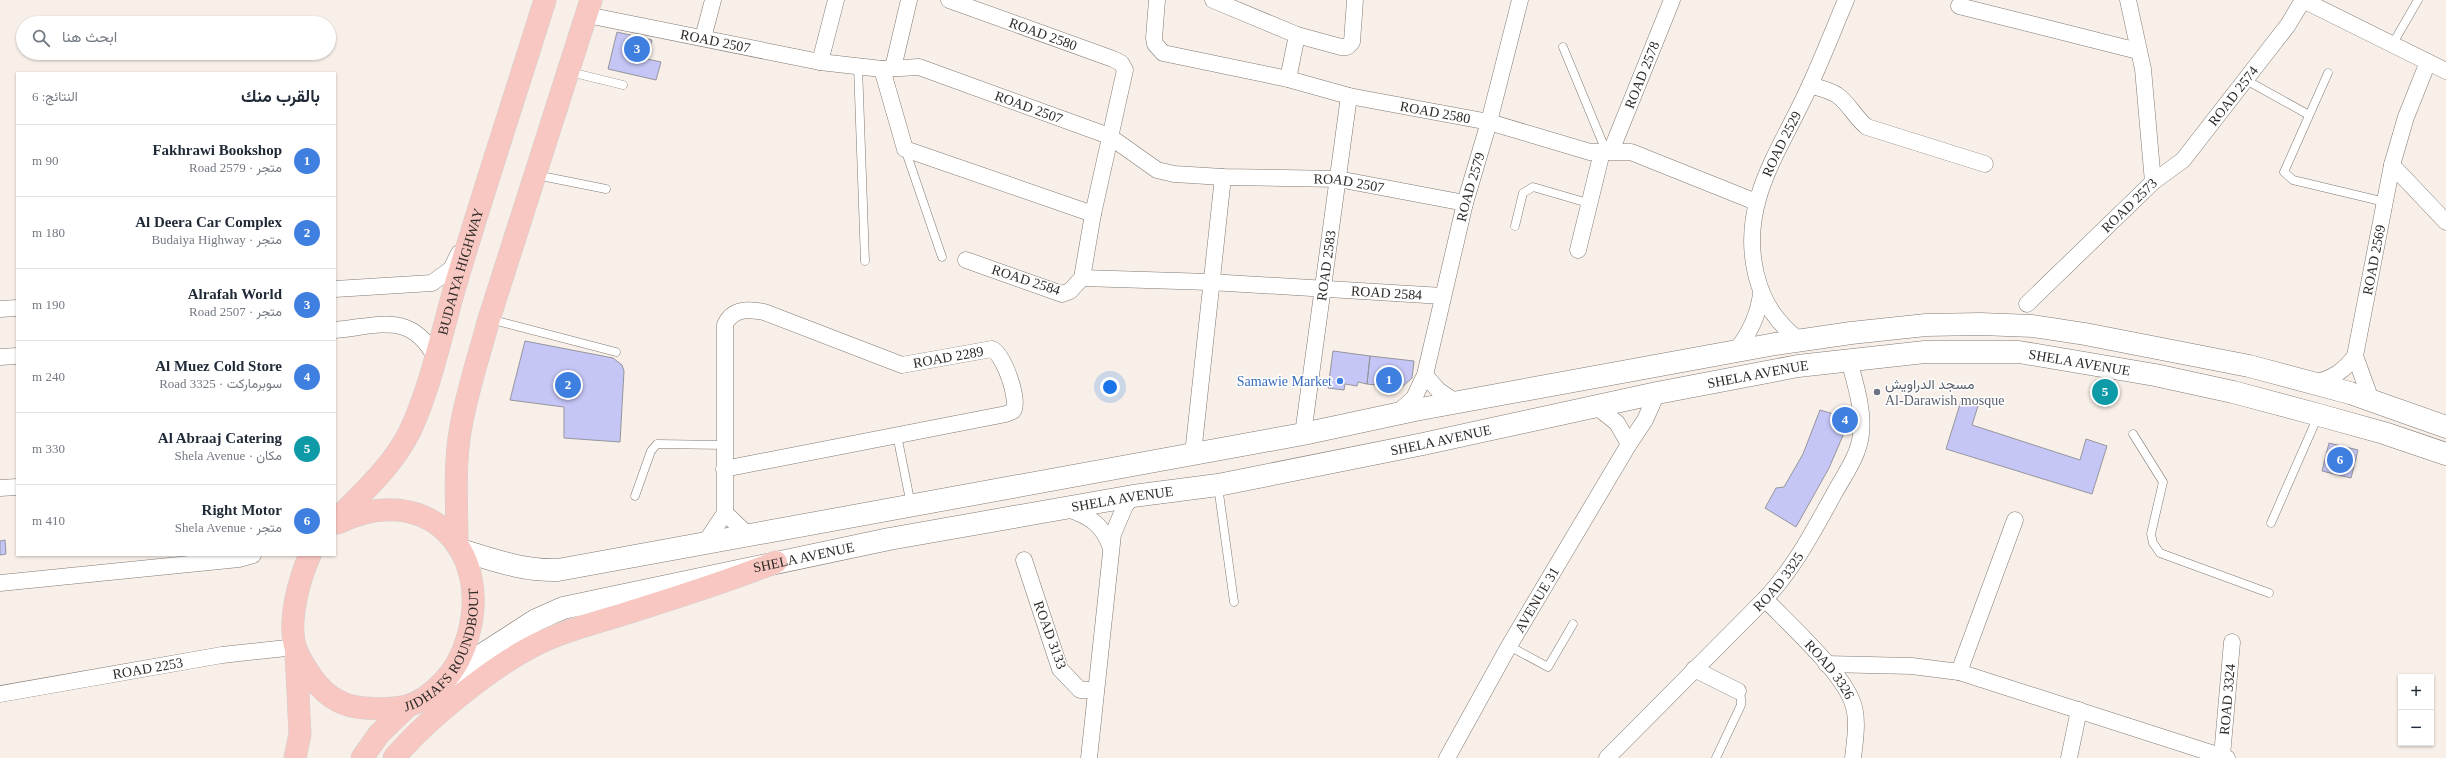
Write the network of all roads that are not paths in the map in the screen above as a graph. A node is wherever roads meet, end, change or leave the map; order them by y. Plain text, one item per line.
1 (545, 0) edge
2 (713, 0) edge
3 (836, 0) edge
4 (909, 0) edge
5 (949, 0) edge
6 (1156, 0) edge
7 (1213, 0) edge
8 (1355, 0) edge
9 (1520, 0) edge
10 (1672, 0) edge
11 (1846, 0) edge
12 (2128, 0) edge
13 (2303, 0) edge
14 (2418, 0) edge
15 (1233, 4) edge
16 (1960, 6) dead end
17 (589, 7) edge
18 (1297, 35) junction
19 (703, 38) junction
20 (2392, 45) junction
21 (1563, 47) dead end
22 (2138, 51) junction
23 (820, 62) junction
24 (2428, 62) junction
25 (858, 66) junction
26 (888, 68) junction
27 (2446, 70) edge
28 (569, 72) junction
29 (2328, 73) dead end
30 (1288, 79) junction
31 (1124, 80) joint
32 (2246, 80) junction
33 (623, 84) dead end
34 (1810, 85) junction
35 (1349, 96) junction
36 (2309, 115) junction
37 (1490, 122) junction
38 (1109, 136) junction
39 (905, 149) junction
40 (1606, 151) junction
41 (1985, 164) dead end
42 (2392, 165) junction
43 (536, 175) junction
44 (1223, 177) junction
45 (1338, 180) junction
46 (2153, 182) junction
47 (606, 189) dead end
48 (483, 198) junction
49 (1756, 202) junction
50 (2385, 202) junction
51 (1465, 203) junction
52 (1588, 203) junction
53 (1093, 214) junction
54 (2446, 222) edge
55 (1515, 226) dead end
56 (1578, 250) dead end
57 (942, 258) dead end
58 (966, 260) dead end
59 (865, 261) dead end
60 (1082, 278) junction
61 (1210, 282) junction
62 (1323, 288) junction
63 (336, 289) edge
64 (1761, 294) junction
65 (1444, 296) junction
66 (2027, 304) dead end
67 (16, 308) edge
68 (0, 309) edge
69 (489, 319) junction
70 (336, 330) edge
71 (1800, 341) junction
72 (616, 352) dead end
73 (1734, 353) junction
74 (16, 356) edge
75 (2355, 356) junction
76 (0, 357) edge
77 (435, 357) junction
78 (1849, 360) junction
79 (1425, 376) junction
80 (2314, 383) junction
81 (1657, 393) junction
82 (2371, 400) junction
83 (1457, 403) junction
84 (1597, 407) junction
85 (1395, 415) junction
86 (2319, 415) junction
87 (2446, 427) edge
88 (1303, 434) junction
89 (2133, 434) dead end
90 (897, 436) junction
91 (1629, 444) junction
92 (724, 445) junction
93 (1193, 454) junction
94 (2446, 454) edge
95 (724, 469) junction
96 (1218, 484) junction
97 (16, 487) edge
98 (0, 488) edge
99 (635, 496) dead end
100 (1133, 496) junction
101 (911, 505) junction
102 (1068, 508) junction
103 (724, 513) junction
104 (2014, 520) dead end
105 (336, 522) edge
106 (336, 523) edge
107 (2271, 523) dead end
108 (748, 535) junction
109 (705, 543) junction
110 (459, 546) junction
111 (1111, 548) junction
112 (250, 556) edge
113 (310, 556) edge
114 (1024, 560) dead end
115 (776, 562) junction
116 (0, 583) edge
117 (2270, 593) dead end
118 (1766, 598) junction
119 (1234, 602) dead end
120 (1573, 624) dead end
121 (2232, 642) dead end
122 (1509, 646) junction
123 (296, 648) junction
124 (1826, 664) junction
125 (1694, 669) junction
126 (1959, 672) junction
127 (449, 676) junction
128 (1096, 690) junction
129 (1738, 692) joint
130 (0, 694) edge
131 (408, 706) junction
132 (2079, 710) junction
133 (2224, 757) edge
134 (295, 758) edge
135 (362, 758) edge
136 (394, 758) edge
137 (1089, 758) edge
138 (1447, 758) edge
139 (1607, 758) edge
140 (1716, 758) edge
141 (1853, 758) edge
142 (2069, 758) edge

1 - 48 main road, BUDAIYA HIGHWAY
2 - 19 street
3 - 23 street
4 - 26 street
5 - 31 street, ROAD 2580
6 - 30 street, ROAD 2580
7 - 15 street
8 - 18 street
9 - 37 street, ROAD 2579
10 - 40 street, ROAD 2578
11 - 34 street, ROAD 2529
12 - 22 street, ROAD 2573
13 - 20 street, ROAD 2574
13 - 32 street, ROAD 2574
14 - 20 lane
15 - 18 street
16 - 22 street
17 - 19 street, ROAD 2507
17 - 28 main road
18 - 30 street
19 - 23 street, ROAD 2507
20 - 24 street, ROAD 2574
21 - 40 lane
22 - 46 street, ROAD 2573
23 - 25 street, ROAD 2507
24 - 27 street, ROAD 2574
24 - 42 street, ROAD 2569
25 - 26 street, ROAD 2507
25 - 59 lane
26 - 38 street, ROAD 2507
26 - 39 street
28 - 33 lane
28 - 43 main road
29 - 36 lane
30 - 35 street, ROAD 2580
31 - 38 street, ROAD 2584
32 - 36 lane
32 - 46 street, ROAD 2574
34 - 41 street
34 - 49 street, ROAD 2529
35 - 37 street, ROAD 2580
35 - 45 street, ROAD 2583
36 - 50 lane
37 - 40 street, ROAD 2580
37 - 51 street, ROAD 2579
38 - 44 street, ROAD 2507
38 - 53 street, ROAD 2584
39 - 53 street
39 - 57 lane
40 - 49 street, ROAD 2580
40 - 52 street, ROAD 2578
42 - 50 street, ROAD 2569
42 - 54 street
43 - 47 lane
43 - 69 main road
44 - 45 street, ROAD 2507
44 - 61 street
45 - 51 street, ROAD 2507
45 - 62 street, ROAD 2583
46 - 66 street, ROAD 2573
48 - 63 street
48 - 77 main road, BUDAIYA HIGHWAY
49 - 64 street, ROAD 2529
50 - 75 street, ROAD 2569
51 - 65 street, ROAD 2579
52 - 55 lane
52 - 56 street, ROAD 2578
53 - 60 street, ROAD 2584
58 - 60 street, ROAD 2584
60 - 61 street, ROAD 2584
61 - 62 street, ROAD 2584
61 - 93 street
62 - 65 street, ROAD 2584
62 - 88 street, ROAD 2583
64 - 71 street, ROAD 2529
64 - 73 street, ROAD 2529
65 - 79 street, ROAD 2579
67 - 68 street
69 - 72 lane
69 - 110 main road
70 - 77 street
71 - 73 main road, SHELA AVENUE
71 - 80 main road, SHELA AVENUE
73 - 83 main road, SHELA AVENUE
74 - 76 street
75 - 80 street
75 - 82 street
77 - 105 main road, BUDAIYA HIGHWAY
78 - 81 main road, SHELA AVENUE
78 - 86 main road, SHELA AVENUE
78 - 118 street, ROAD 3325
79 - 83 street
79 - 85 street, ROAD 2579
80 - 82 main road, SHELA AVENUE
81 - 84 main road, SHELA AVENUE
81 - 91 street, AVENUE 31
82 - 87 main road, SHELA AVENUE
83 - 85 main road, SHELA AVENUE
84 - 91 street
84 - 96 main road, SHELA AVENUE
85 - 88 main road, SHELA AVENUE
86 - 94 main road, SHELA AVENUE
86 - 107 lane
88 - 93 main road, SHELA AVENUE
89 - 117 lane
90 - 92 street, ROAD 2289
90 - 95 street, ROAD 2289
90 - 101 lane
91 - 122 street, AVENUE 31
92 - 95 street, ROAD 2289
92 - 99 lane
93 - 101 main road, SHELA AVENUE
95 - 103 street, ROAD 2289
96 - 100 main road, SHELA AVENUE
96 - 119 lane
97 - 98 street
100 - 102 main road, SHELA AVENUE
100 - 111 street
101 - 108 main road, SHELA AVENUE
102 - 111 street
102 - 115 main road, SHELA AVENUE
103 - 108 street
103 - 109 street
104 - 126 street
106 - 110 main road, JIDHAFS ROUNDBOUT
108 - 109 main road, SHELA AVENUE
109 - 110 main road, SHELA AVENUE
110 - 127 main road, JIDHAFS ROUNDBOUT
111 - 128 street
112 - 116 street
113 - 123 main road, JIDHAFS ROUNDBOUT
114 - 128 street, ROAD 3133
115 - 127 main road, SHELA AVENUE
115 - 136 main road
118 - 124 street, ROAD 3326
118 - 125 street, ROAD 3325
120 - 122 lane
121 - 133 street, ROAD 3324
122 - 138 street, AVENUE 31
123 - 130 street, ROAD 2253
123 - 131 main road, JIDHAFS ROUNDBOUT
123 - 134 main road
124 - 126 street
124 - 141 street, ROAD 3326
125 - 129 street
125 - 139 street, ROAD 3325
126 - 132 street
127 - 131 main road, JIDHAFS ROUNDBOUT
128 - 137 street
129 - 140 lane
131 - 135 main road
132 - 133 street
132 - 142 street

